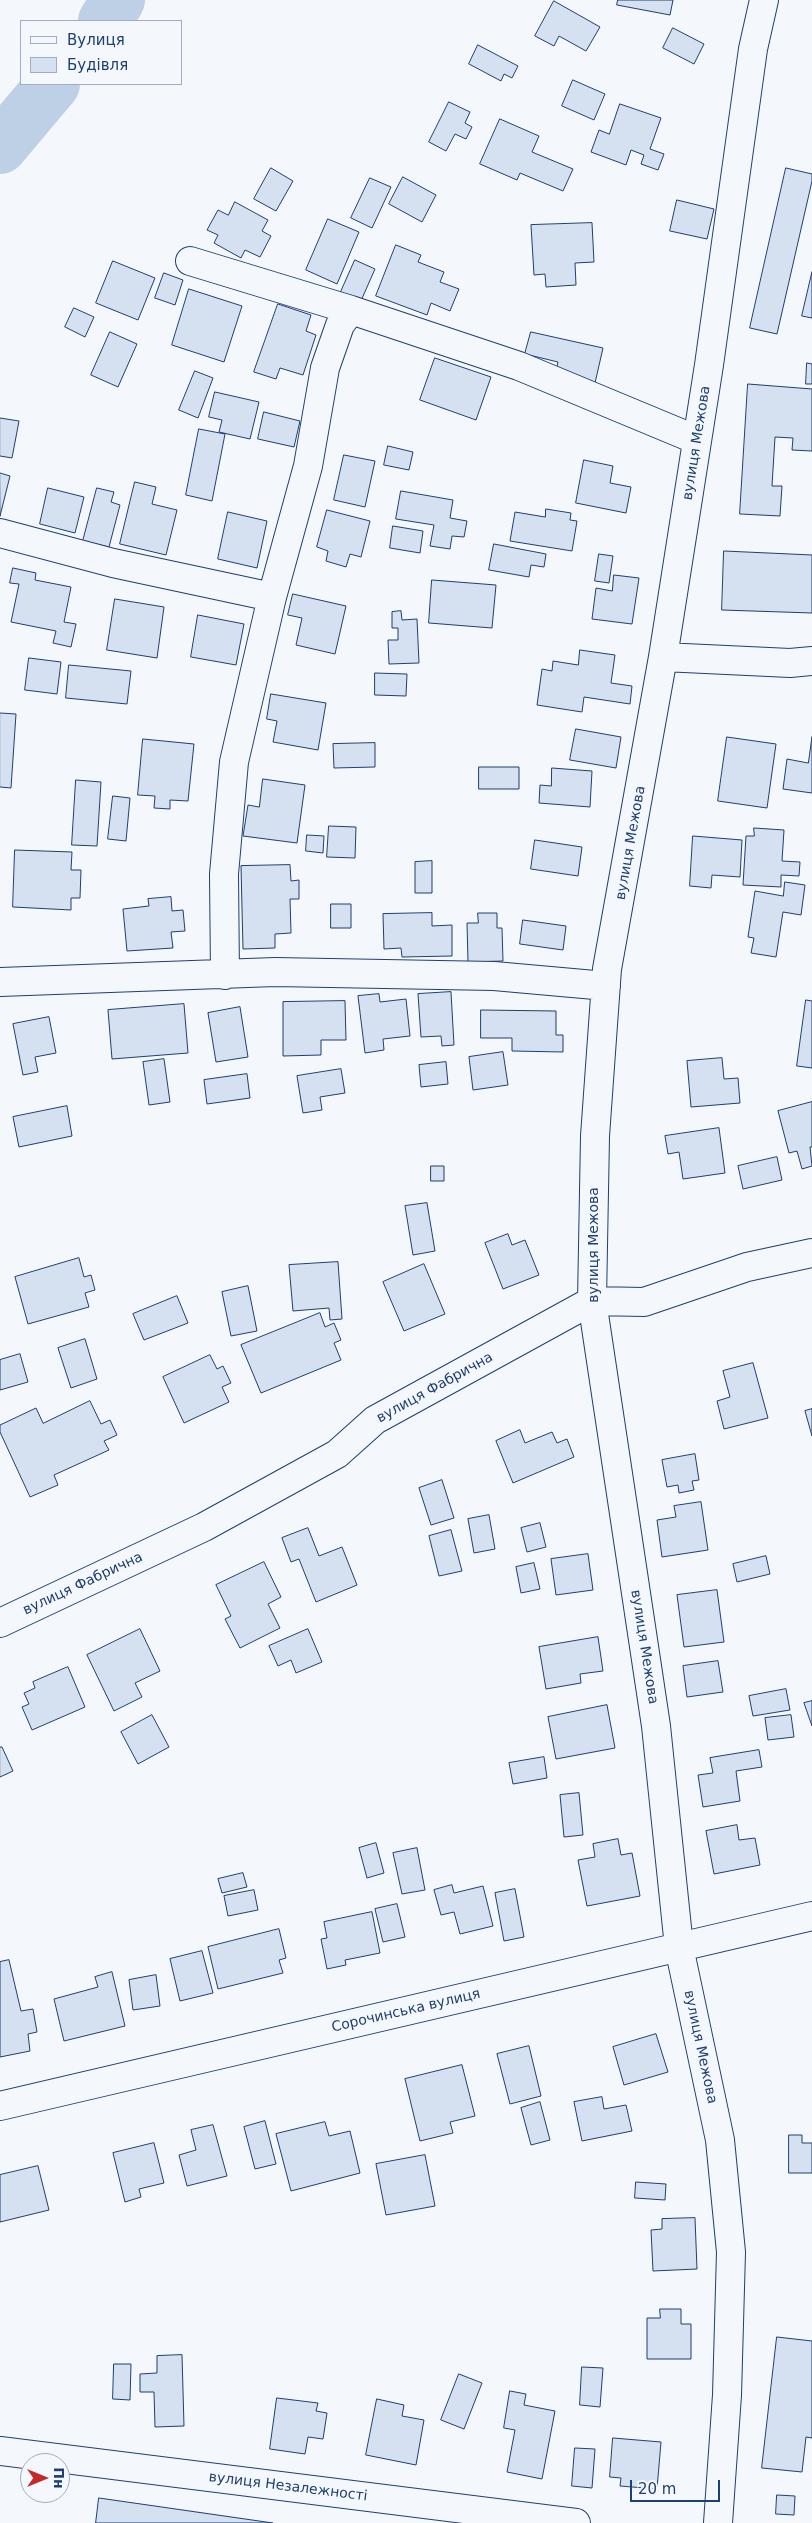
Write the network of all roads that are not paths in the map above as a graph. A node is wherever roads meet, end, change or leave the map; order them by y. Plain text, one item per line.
1 (764, 0) edge
2 (190, 261) dead end
3 (351, 310) junction
4 (697, 440) junction
5 (0, 533) edge
6 (272, 597) junction
7 (663, 657) junction
8 (812, 661) edge
9 (225, 975) junction
10 (0, 982) edge
11 (606, 986) junction
12 (812, 1253) edge
13 (592, 1301) junction
14 (0, 1622) edge
15 (812, 1916) edge
16 (679, 1947) junction
17 (0, 2106) edge
18 (0, 2451) edge
19 (576, 2523) edge
20 (718, 2523) edge

1 - 4 street, вулиця Межова
2 - 3 street
3 - 4 street
3 - 6 street
4 - 7 street, вулиця Межова
5 - 6 street
6 - 9 street
7 - 8 street
7 - 11 street, вулиця Межова
9 - 10 street
9 - 11 street
11 - 13 street, вулиця Межова
12 - 13 street, вулиця Фабрична
13 - 14 street, вулиця Фабрична
13 - 16 street, вулиця Межова
15 - 16 street, Сорочинська вулиця
16 - 17 street, Сорочинська вулиця
16 - 20 street, вулиця Межова
18 - 19 street, вулиця Незалежності

